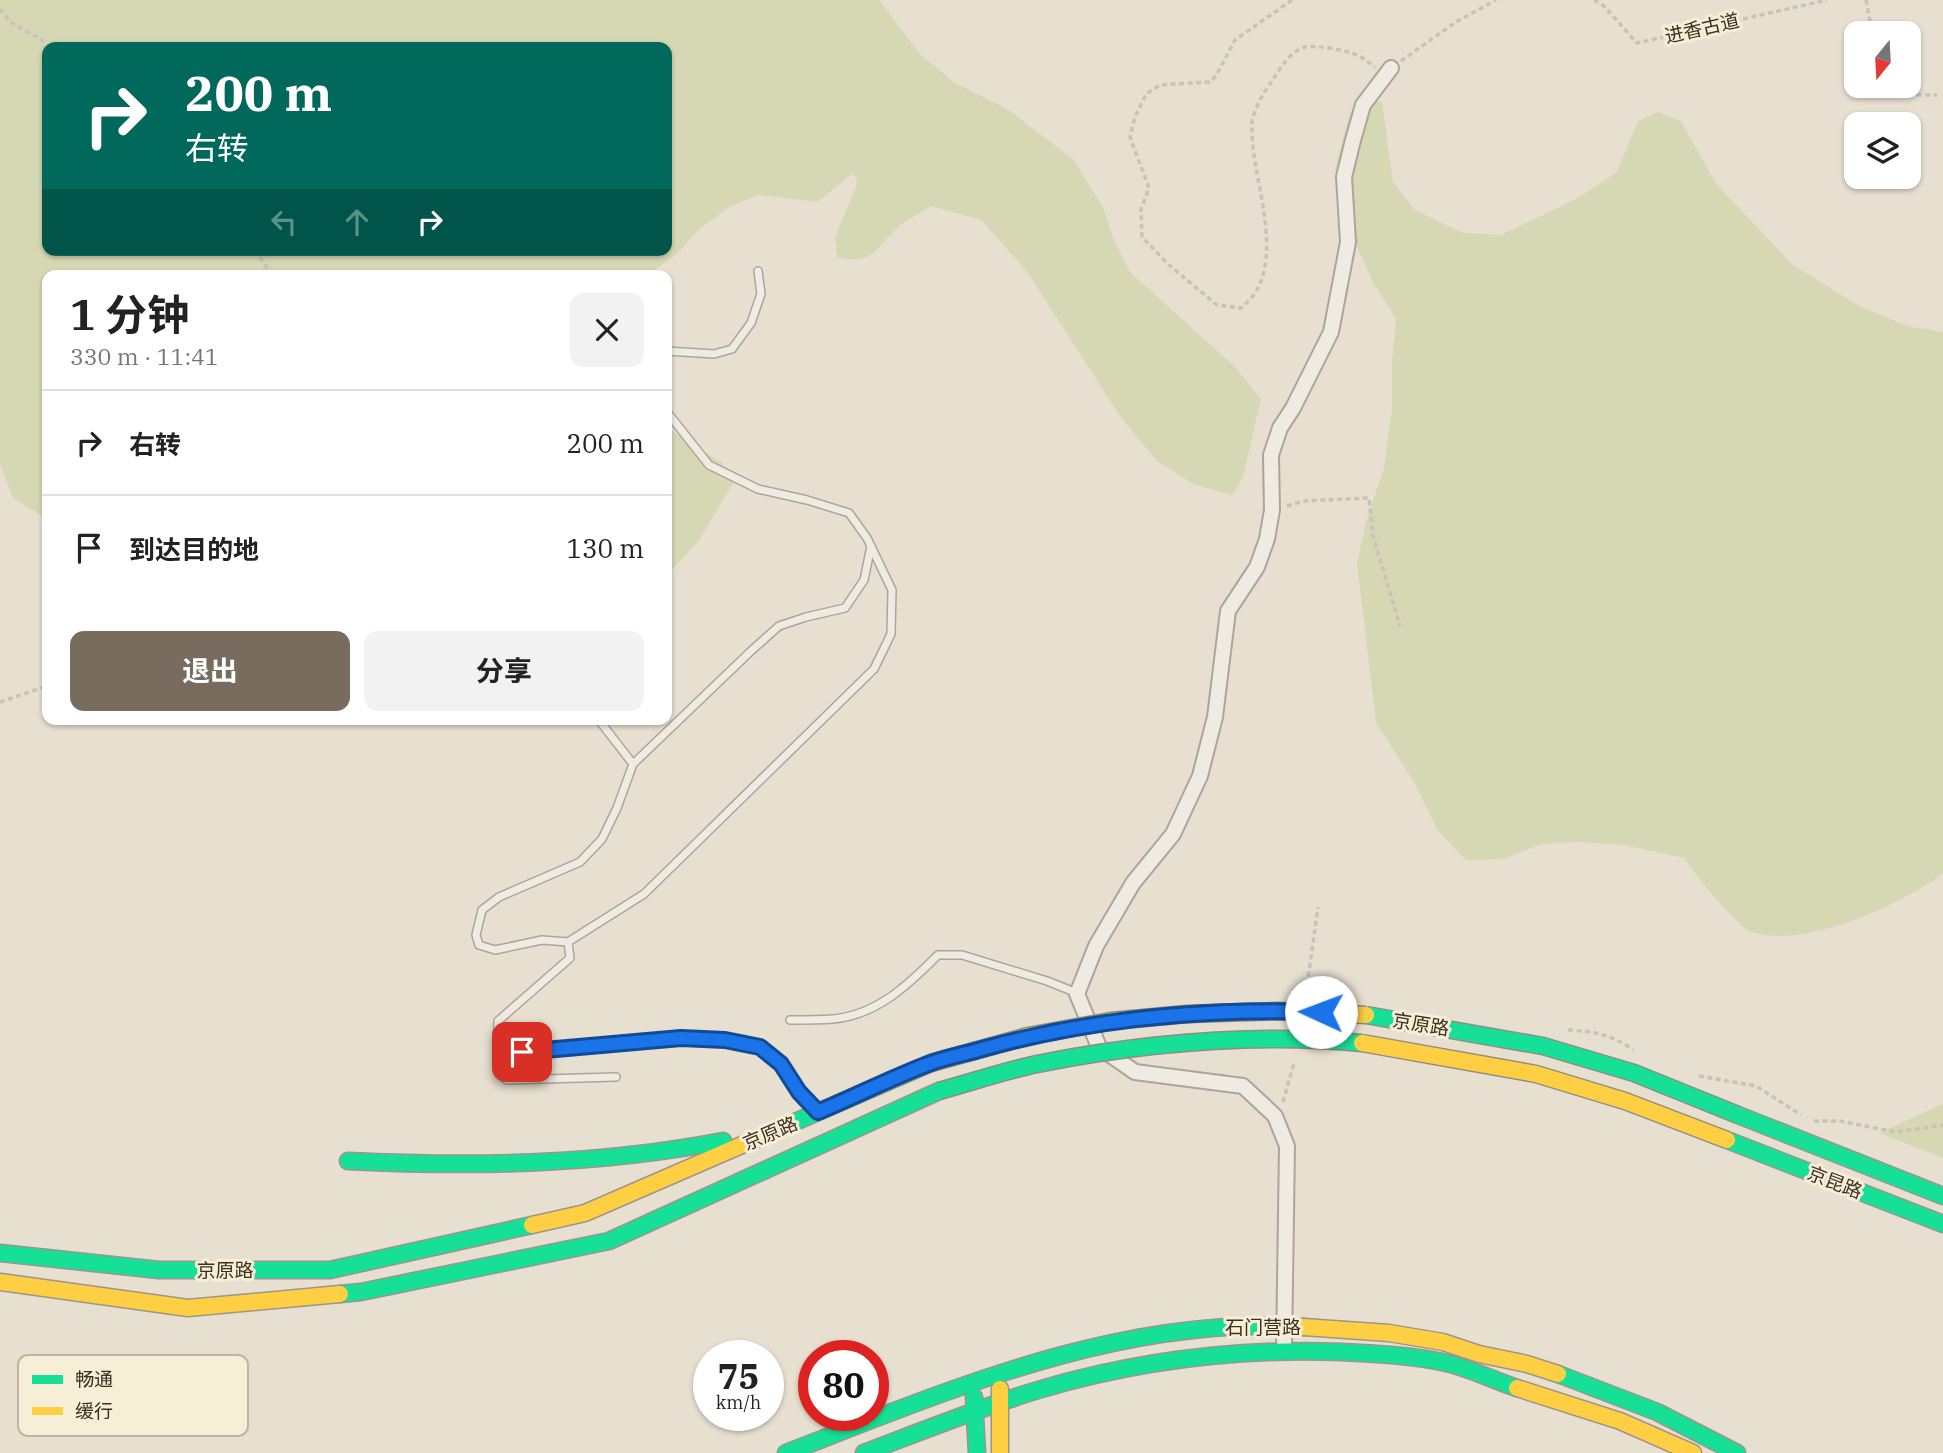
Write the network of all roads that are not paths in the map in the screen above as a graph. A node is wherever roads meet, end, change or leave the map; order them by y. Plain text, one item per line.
1 (1389, 71) road end
2 (758, 271) dead end
3 (672, 351) edge
4 (672, 418) edge
5 (871, 545) junction
6 (603, 725) edge
7 (633, 764) junction
8 (568, 943) junction
9 (1077, 994) junction
10 (790, 1020) dead end
11 (497, 1056) junction
12 (616, 1077) dead end
13 (818, 1112) junction
14 (1738, 1115) joint
15 (779, 1129) junction
16 (1727, 1140) joint
17 (348, 1161) dead end
18 (1943, 1196) edge
19 (1943, 1224) edge
20 (0, 1253) edge
21 (0, 1282) edge
22 (1285, 1326) junction
23 (1284, 1350) junction
24 (999, 1374) junction
25 (973, 1381) junction
26 (1000, 1402) junction
27 (974, 1410) junction
28 (786, 1453) edge
29 (863, 1453) edge
30 (977, 1453) edge
31 (1000, 1453) edge
32 (1693, 1453) edge
33 (1737, 1453) edge

1 - 9 street
2 - 3 lane
4 - 5 lane
5 - 7 lane
5 - 8 lane
6 - 7 lane
7 - 8 lane
8 - 11 lane
9 - 10 lane
9 - 22 street
11 - 12 lane
11 - 13 lane
13 - 14 main road, 京原路, bridge
13 - 15 main road, 京原路
14 - 18 main road, 京昆路
15 - 17 main road
15 - 20 main road, 京原路
16 - 19 main road, 京昆路
16 - 21 main road, 京原路, bridge
22 - 23 street
22 - 24 main road, 石门营路
22 - 33 main road, 石门营路
23 - 26 main road, 石门营路
23 - 32 main road, 石门营路
24 - 25 main road, 石门营路
24 - 26 main road
25 - 27 main road
25 - 28 main road, 石门营路
26 - 27 main road, 石门营路
26 - 31 main road
27 - 29 main road, 石门营路
27 - 30 main road

